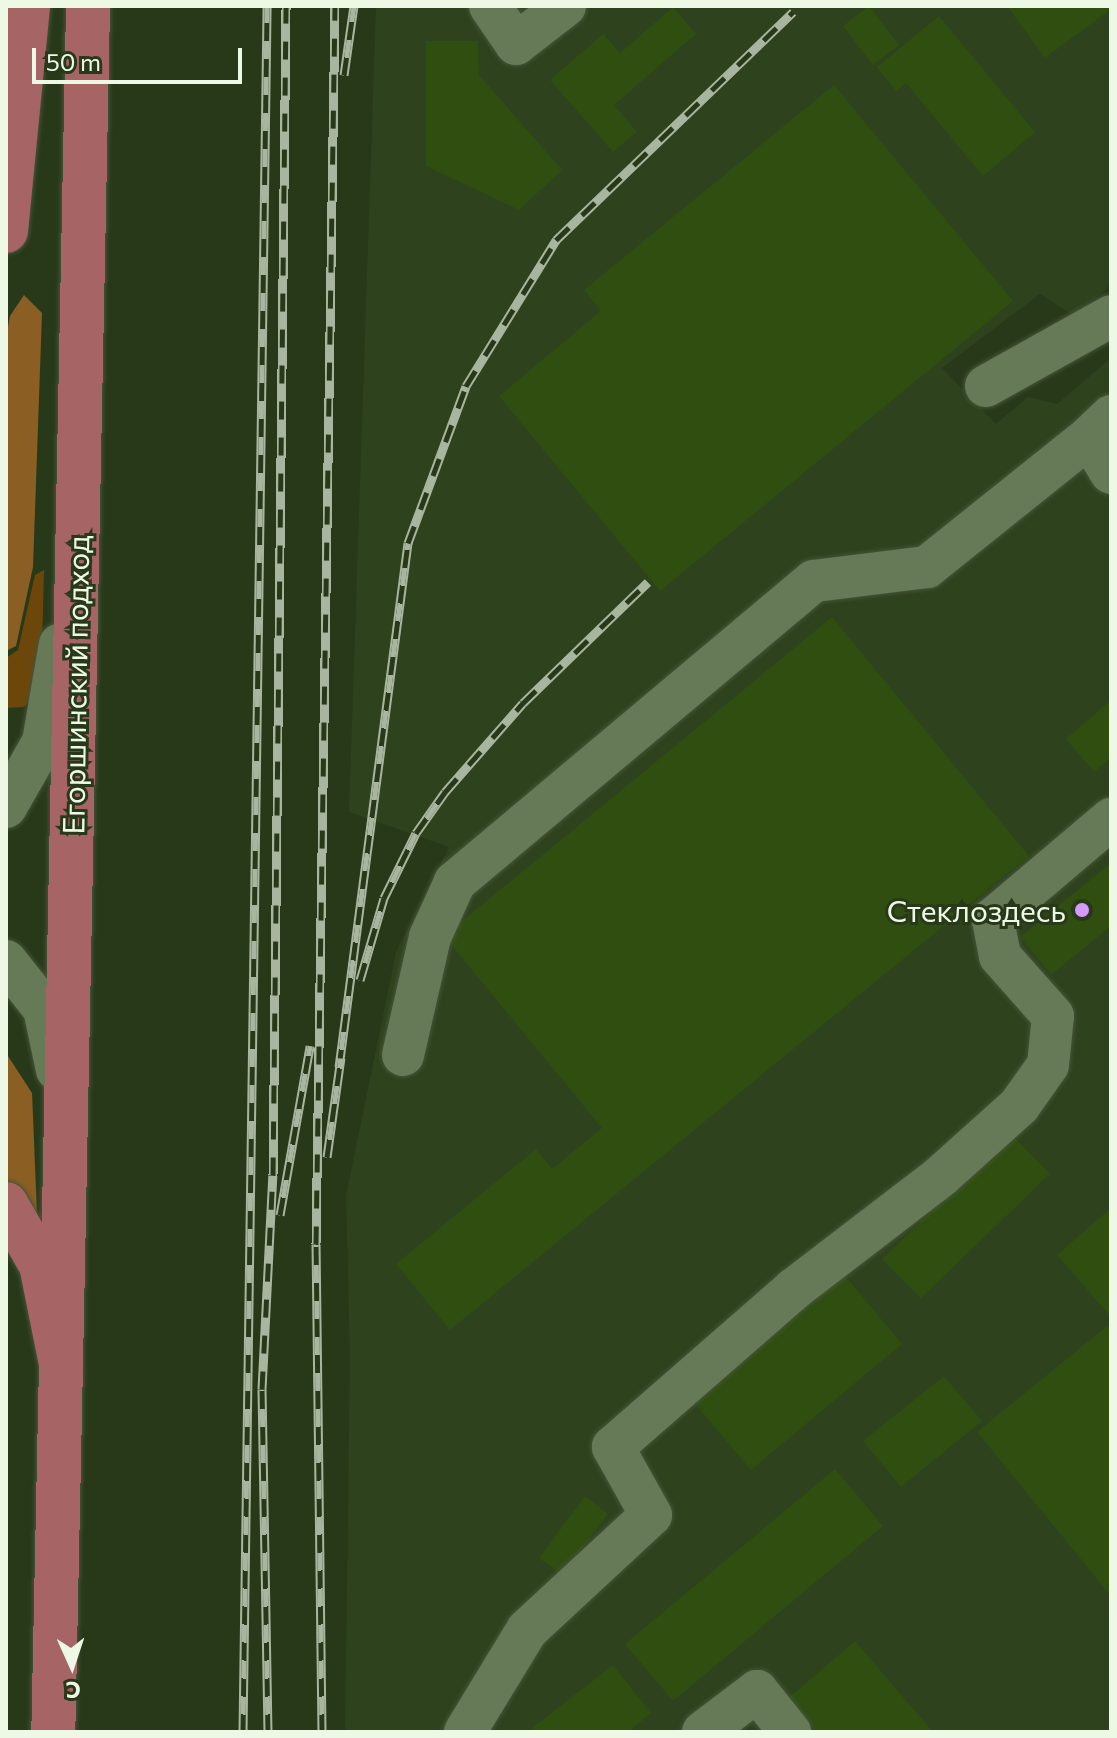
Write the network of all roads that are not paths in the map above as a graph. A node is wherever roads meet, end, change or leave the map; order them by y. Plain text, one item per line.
1 (28, 6) edge
2 (88, 6) edge
3 (490, 6) edge
4 (565, 6) edge
5 (6, 231) edge
6 (1111, 316) edge
7 (986, 386) dead end
8 (1100, 426) edge
9 (80, 443) junction
10 (1111, 473) edge
11 (6, 807) edge
12 (1111, 819) edge
13 (6, 961) edge
14 (403, 1055) dead end
15 (67, 1097) junction
16 (6, 1204) edge
17 (61, 1364) junction
18 (53, 1732) edge
19 (465, 1732) edge
20 (703, 1732) edge
21 (790, 1732) edge

1 - 5 main road
2 - 9 main road, Егоршинский подход
3 - 4 lane
6 - 7 lane
8 - 10 lane
8 - 14 lane
9 - 11 lane
9 - 15 main road, Егоршинский подход
12 - 19 lane
13 - 15 lane
15 - 17 main road, Егоршинский подход
16 - 17 main road
17 - 18 main road
20 - 21 lane

